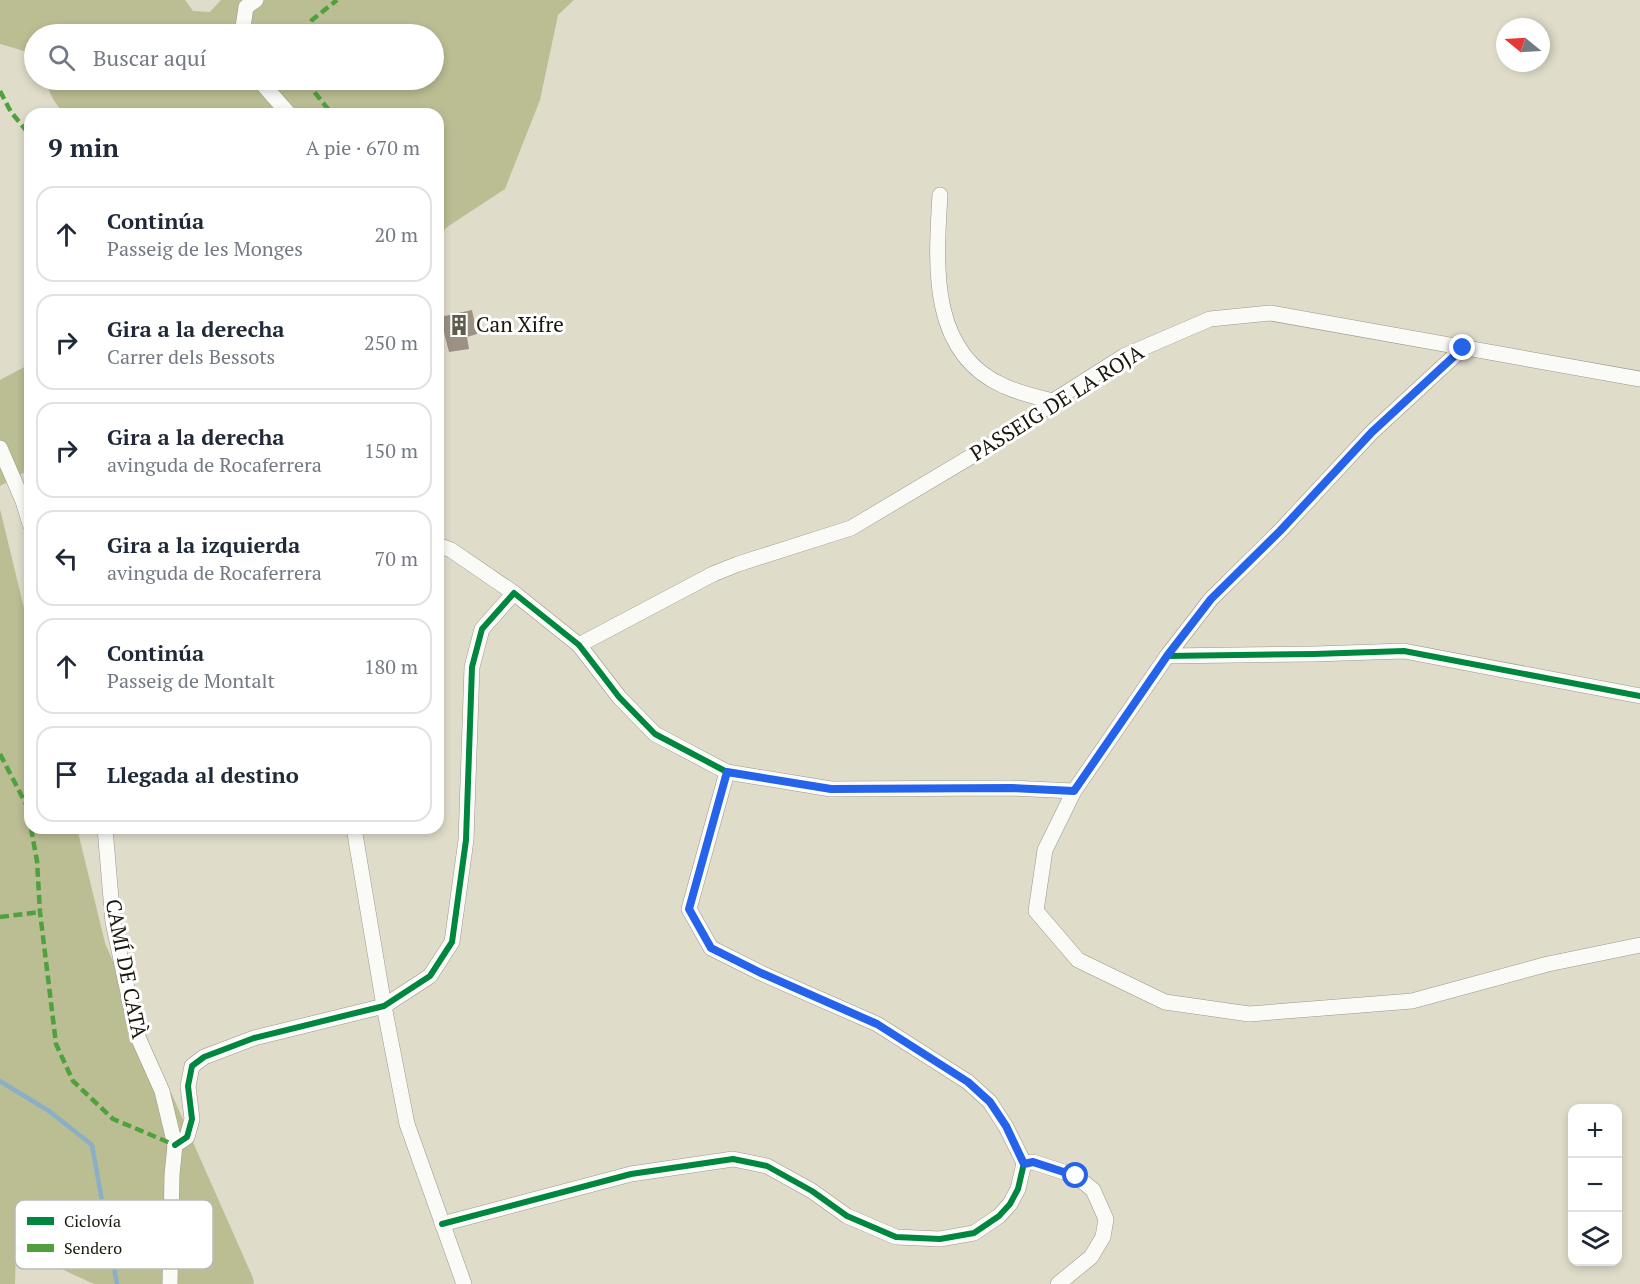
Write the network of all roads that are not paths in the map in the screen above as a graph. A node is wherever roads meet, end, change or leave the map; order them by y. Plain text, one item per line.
1 (256, 0) edge
2 (243, 24) edge
3 (268, 90) edge
4 (285, 108) edge
5 (940, 195) dead end
6 (1463, 348) junction
7 (1640, 379) edge
8 (1053, 401) junction
9 (0, 448) edge
10 (24, 494) edge
11 (444, 547) edge
12 (514, 593) junction
13 (579, 645) junction
14 (1167, 656) junction
15 (1640, 696) edge
16 (727, 772) junction
17 (1074, 791) junction
18 (106, 834) edge
19 (355, 834) edge
20 (1640, 945) edge
21 (384, 1006) junction
22 (175, 1144) junction
23 (1024, 1164) junction
24 (172, 1200) edge
25 (442, 1224) junction
26 (171, 1269) edge
27 (171, 1284) edge
28 (464, 1284) edge
29 (1058, 1284) edge

1 - 2 street
3 - 4 street
5 - 8 street
6 - 7 street, PASSEIG DE LA ROJA
6 - 8 street, PASSEIG DE LA ROJA
6 - 14 street
8 - 13 street, PASSEIG DE LA ROJA
9 - 10 street
11 - 12 street
12 - 13 street
12 - 21 street
13 - 16 street
14 - 15 street
14 - 17 street
16 - 17 street
16 - 23 street
17 - 20 street
18 - 22 street, CAMÍ DE CATÀ
19 - 21 street
21 - 22 street
21 - 25 street
22 - 24 street, CAMÍ DE CATÀ
23 - 25 street
23 - 29 street
25 - 28 street
26 - 27 street, CAMÍ DE CATÀ

